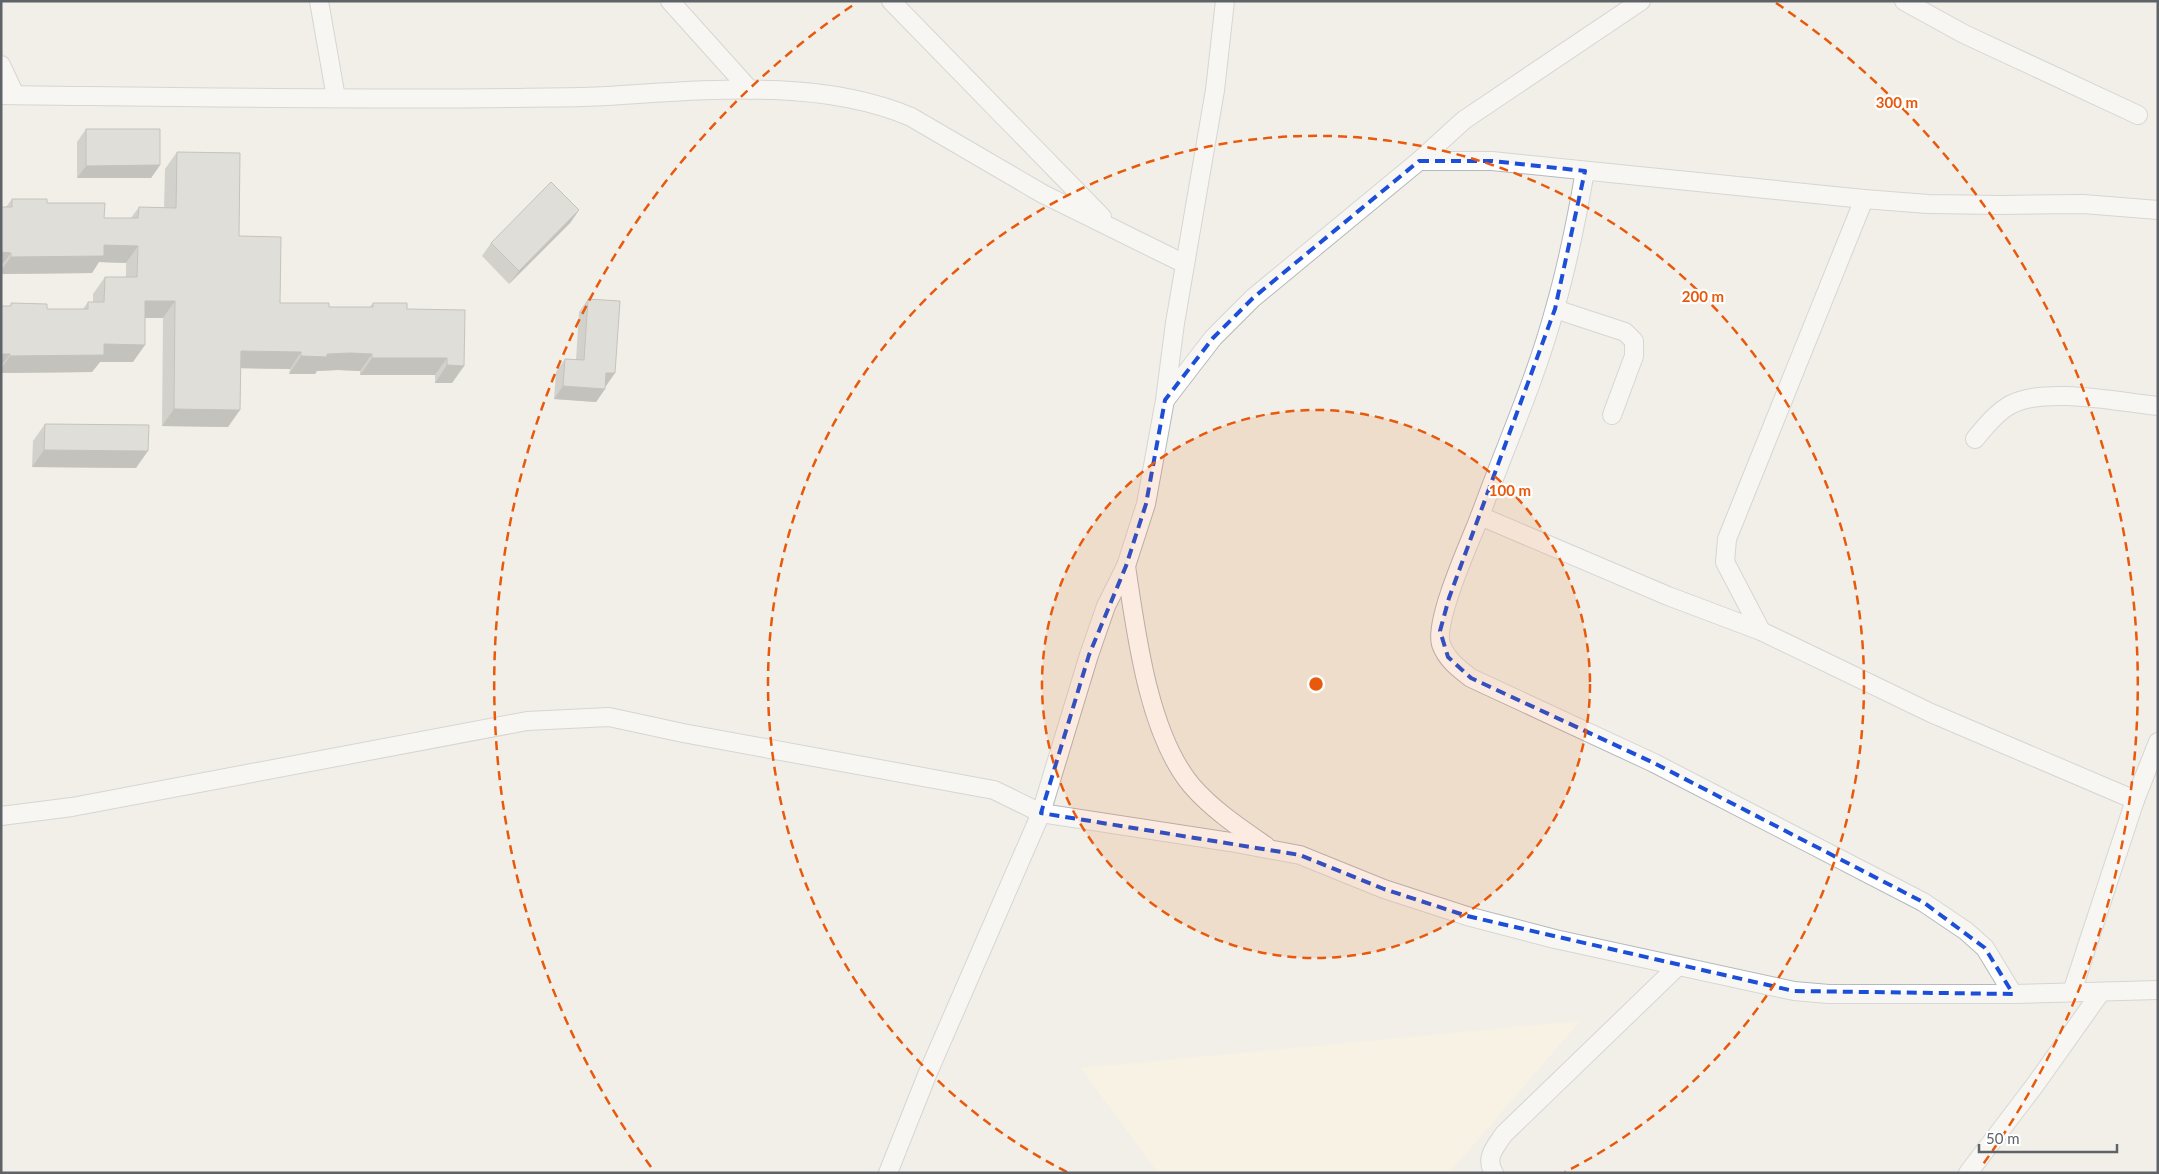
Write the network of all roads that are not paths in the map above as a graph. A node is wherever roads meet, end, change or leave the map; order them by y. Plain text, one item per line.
1 (319, 1) edge
2 (670, 1) edge
3 (1225, 1) edge
4 (1641, 1) edge
5 (1904, 1) edge
6 (897, 3) edge
7 (1, 65) edge
8 (750, 90) junction
9 (8, 95) edge
10 (336, 98) junction
11 (2138, 115) dead end
12 (1419, 161) junction
13 (1586, 170) junction
14 (1864, 199) junction
15 (2158, 210) edge
16 (1112, 228) junction
17 (1185, 264) junction
18 (1555, 309) junction
19 (1165, 400) junction
20 (2158, 406) edge
21 (1612, 415) dead end
22 (1974, 439) dead end
23 (1480, 516) junction
24 (1126, 566) junction
25 (1761, 631) junction
26 (2158, 742) edge
27 (2135, 800) junction
28 (1042, 813) junction
29 (1, 816) edge
30 (1271, 849) junction
31 (1678, 966) junction
32 (2158, 990) edge
33 (2072, 992) junction
34 (2101, 992) junction
35 (2013, 994) junction
36 (888, 1173) edge
37 (1494, 1173) edge
38 (1968, 1173) edge

1 - 10 street
2 - 8 street
3 - 17 street
4 - 12 street
5 - 11 street
6 - 16 street
7 - 9 street
8 - 10 street
8 - 16 street
9 - 10 street
12 - 13 street
12 - 19 street
13 - 14 street
13 - 18 street
14 - 15 street
14 - 25 street
16 - 17 street
17 - 19 street
18 - 21 street
18 - 23 street
19 - 24 street
20 - 22 street
23 - 25 street
23 - 35 street
24 - 28 street
24 - 30 street
25 - 27 street
26 - 27 street
27 - 33 street
28 - 29 street
28 - 30 street
28 - 36 street
30 - 31 street
31 - 35 street
31 - 37 street
32 - 34 street
33 - 34 street
33 - 35 street
34 - 38 street

